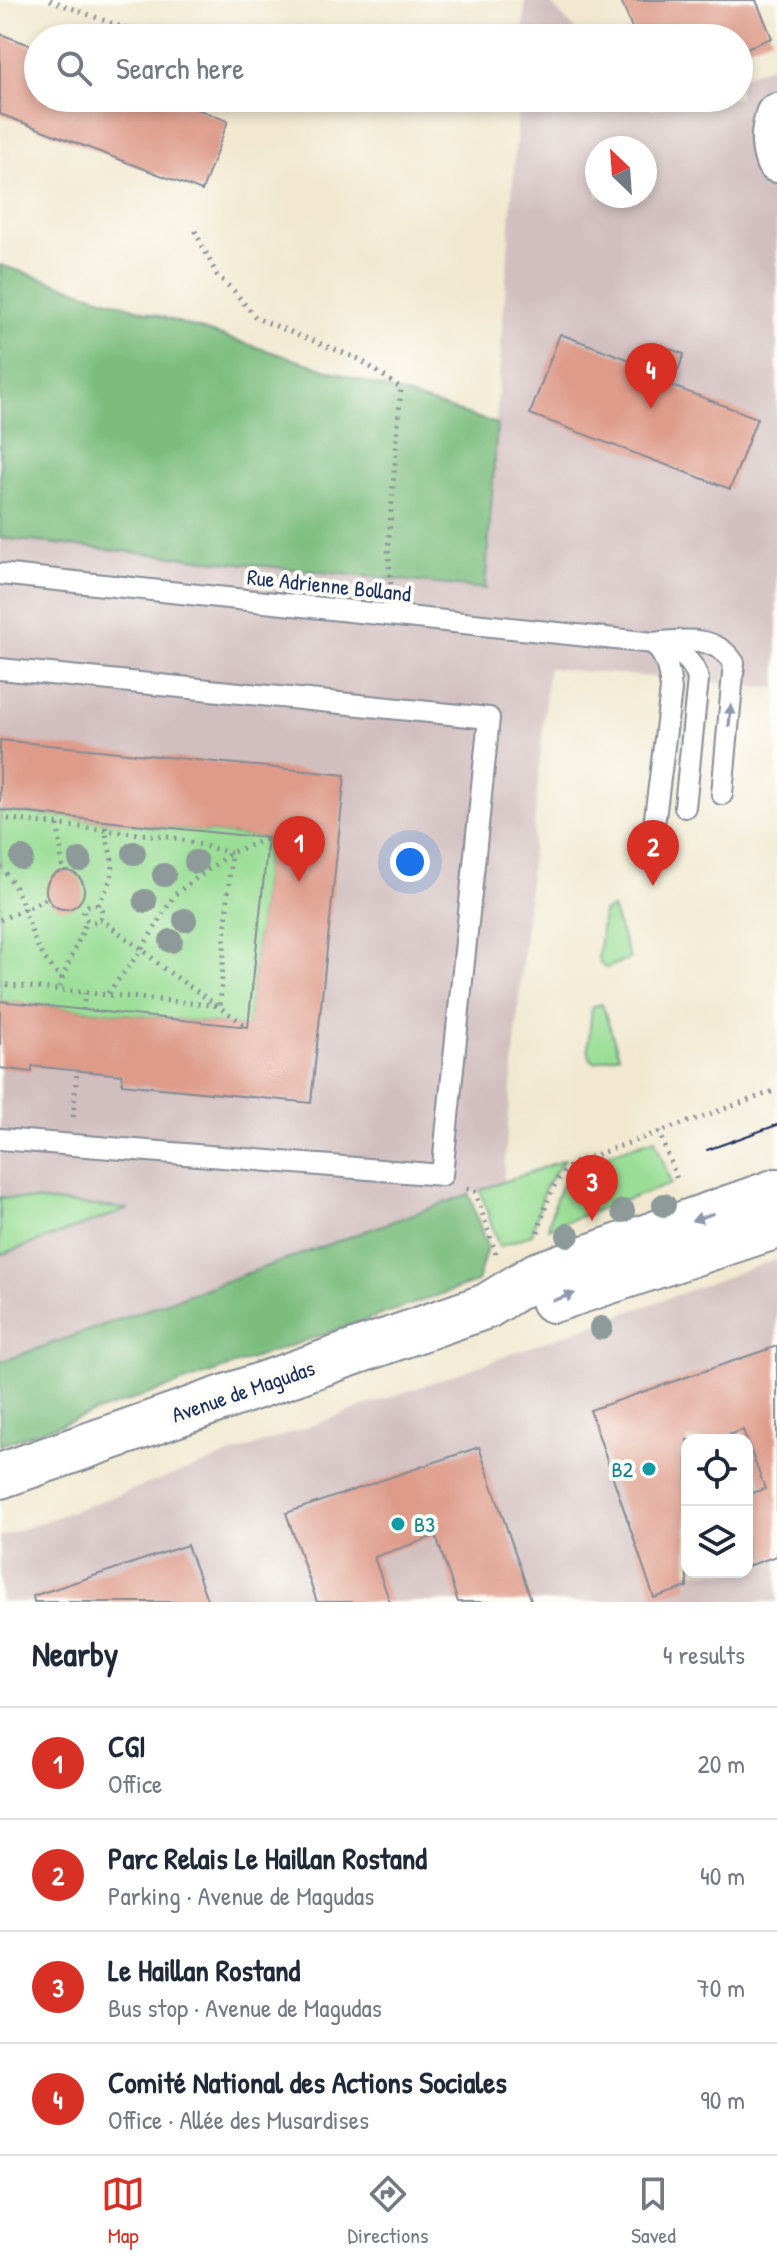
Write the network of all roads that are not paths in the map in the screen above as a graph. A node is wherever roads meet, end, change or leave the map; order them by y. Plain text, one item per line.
1 (777, 115) edge
2 (777, 161) edge
3 (0, 574) edge
4 (653, 643) junction
5 (0, 669) edge
6 (722, 794) dead end
7 (685, 807) dead end
8 (655, 818) dead end
9 (0, 1139) edge
10 (777, 1191) edge
11 (777, 1226) edge
12 (487, 1306) junction
13 (0, 1476) edge

1 - 2 street
3 - 4 lane, Rue Adrienne Bolland
6 -> 4 lane
4 - 7 lane
4 - 8 lane
5 - 9 lane
10 -> 12 main road, Avenue de Magudas
12 -> 11 main road, Avenue de Magudas
12 - 13 main road, Avenue de Magudas

